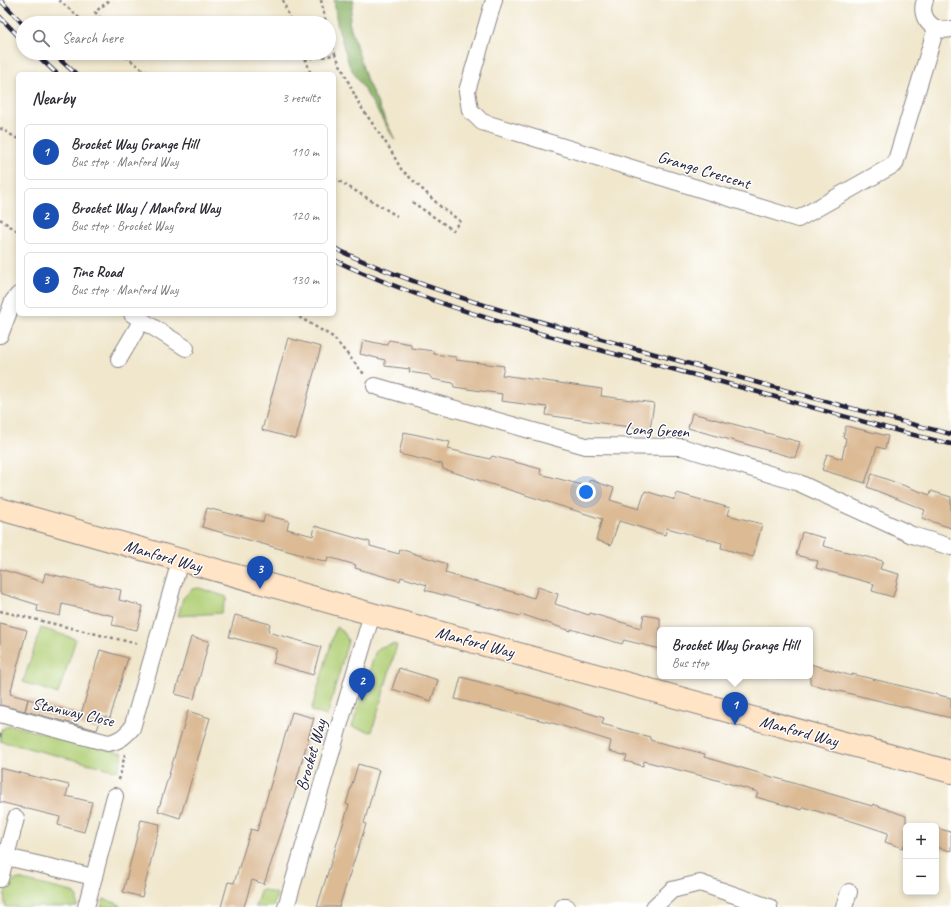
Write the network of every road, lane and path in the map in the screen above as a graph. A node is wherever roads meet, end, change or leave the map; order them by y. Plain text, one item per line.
1 (59, 0) edge
2 (110, 0) edge
3 (283, 0) edge
4 (321, 0) edge
5 (494, 0) edge
6 (925, 0) edge
7 (77, 16) edge
8 (99, 16) edge
9 (289, 16) edge
10 (324, 16) edge
11 (943, 28) edge
12 (336, 56) edge
13 (130, 60) edge
14 (305, 60) edge
15 (309, 70) joint
16 (146, 72) edge
17 (306, 72) edge
18 (0, 128) edge
19 (16, 138) edge
20 (336, 179) edge
21 (412, 202) dead end
22 (397, 216) dead end
23 (0, 219) edge
24 (16, 231) edge
25 (16, 297) edge
26 (297, 316) edge
27 (137, 317) edge
28 (0, 335) edge
29 (186, 348) dead end
30 (119, 359) dead end
31 (375, 386) joint
32 (0, 509) edge
33 (951, 547) edge
34 (180, 561) junction
35 (0, 611) edge
36 (372, 614) junction
37 (154, 648) junction
38 (0, 714) edge
39 (132, 728) junction
40 (951, 772) edge
41 (115, 796) joint
42 (16, 818) dead end
43 (6, 857) junction
44 (94, 877) junction
45 (0, 879) edge
46 (850, 892) dead end
47 (86, 907) edge
48 (286, 907) edge
49 (562, 907) edge
50 (567, 907) edge
51 (654, 907) edge
52 (769, 907) edge
53 (844, 907) edge

1 - 7 path
2 - 8 path
3 - 9 path
4 - 10 path
5 - 11 street, Grange Crescent
6 - 11 street, Grange Crescent
12 - 21 path
13 - 16 path
14 - 15 path
15 - 17 path
18 - 19 path
20 - 22 path
23 - 24 path
25 - 28 street
26 - 31 path
27 - 29 street
27 - 30 street
31 - 33 street, Long Green
32 - 34 street, Manford Way
34 - 36 street, Manford Way
34 - 37 street
35 - 37 path
36 - 40 street, Manford Way
36 - 48 street, Brocket Way
37 - 39 street
38 - 39 street, Stanway Close
39 - 41 path
41 - 44 street
42 - 43 street
43 - 44 street
43 - 45 street
44 - 47 street
46 - 53 street
49 - 50 street
51 - 52 street

